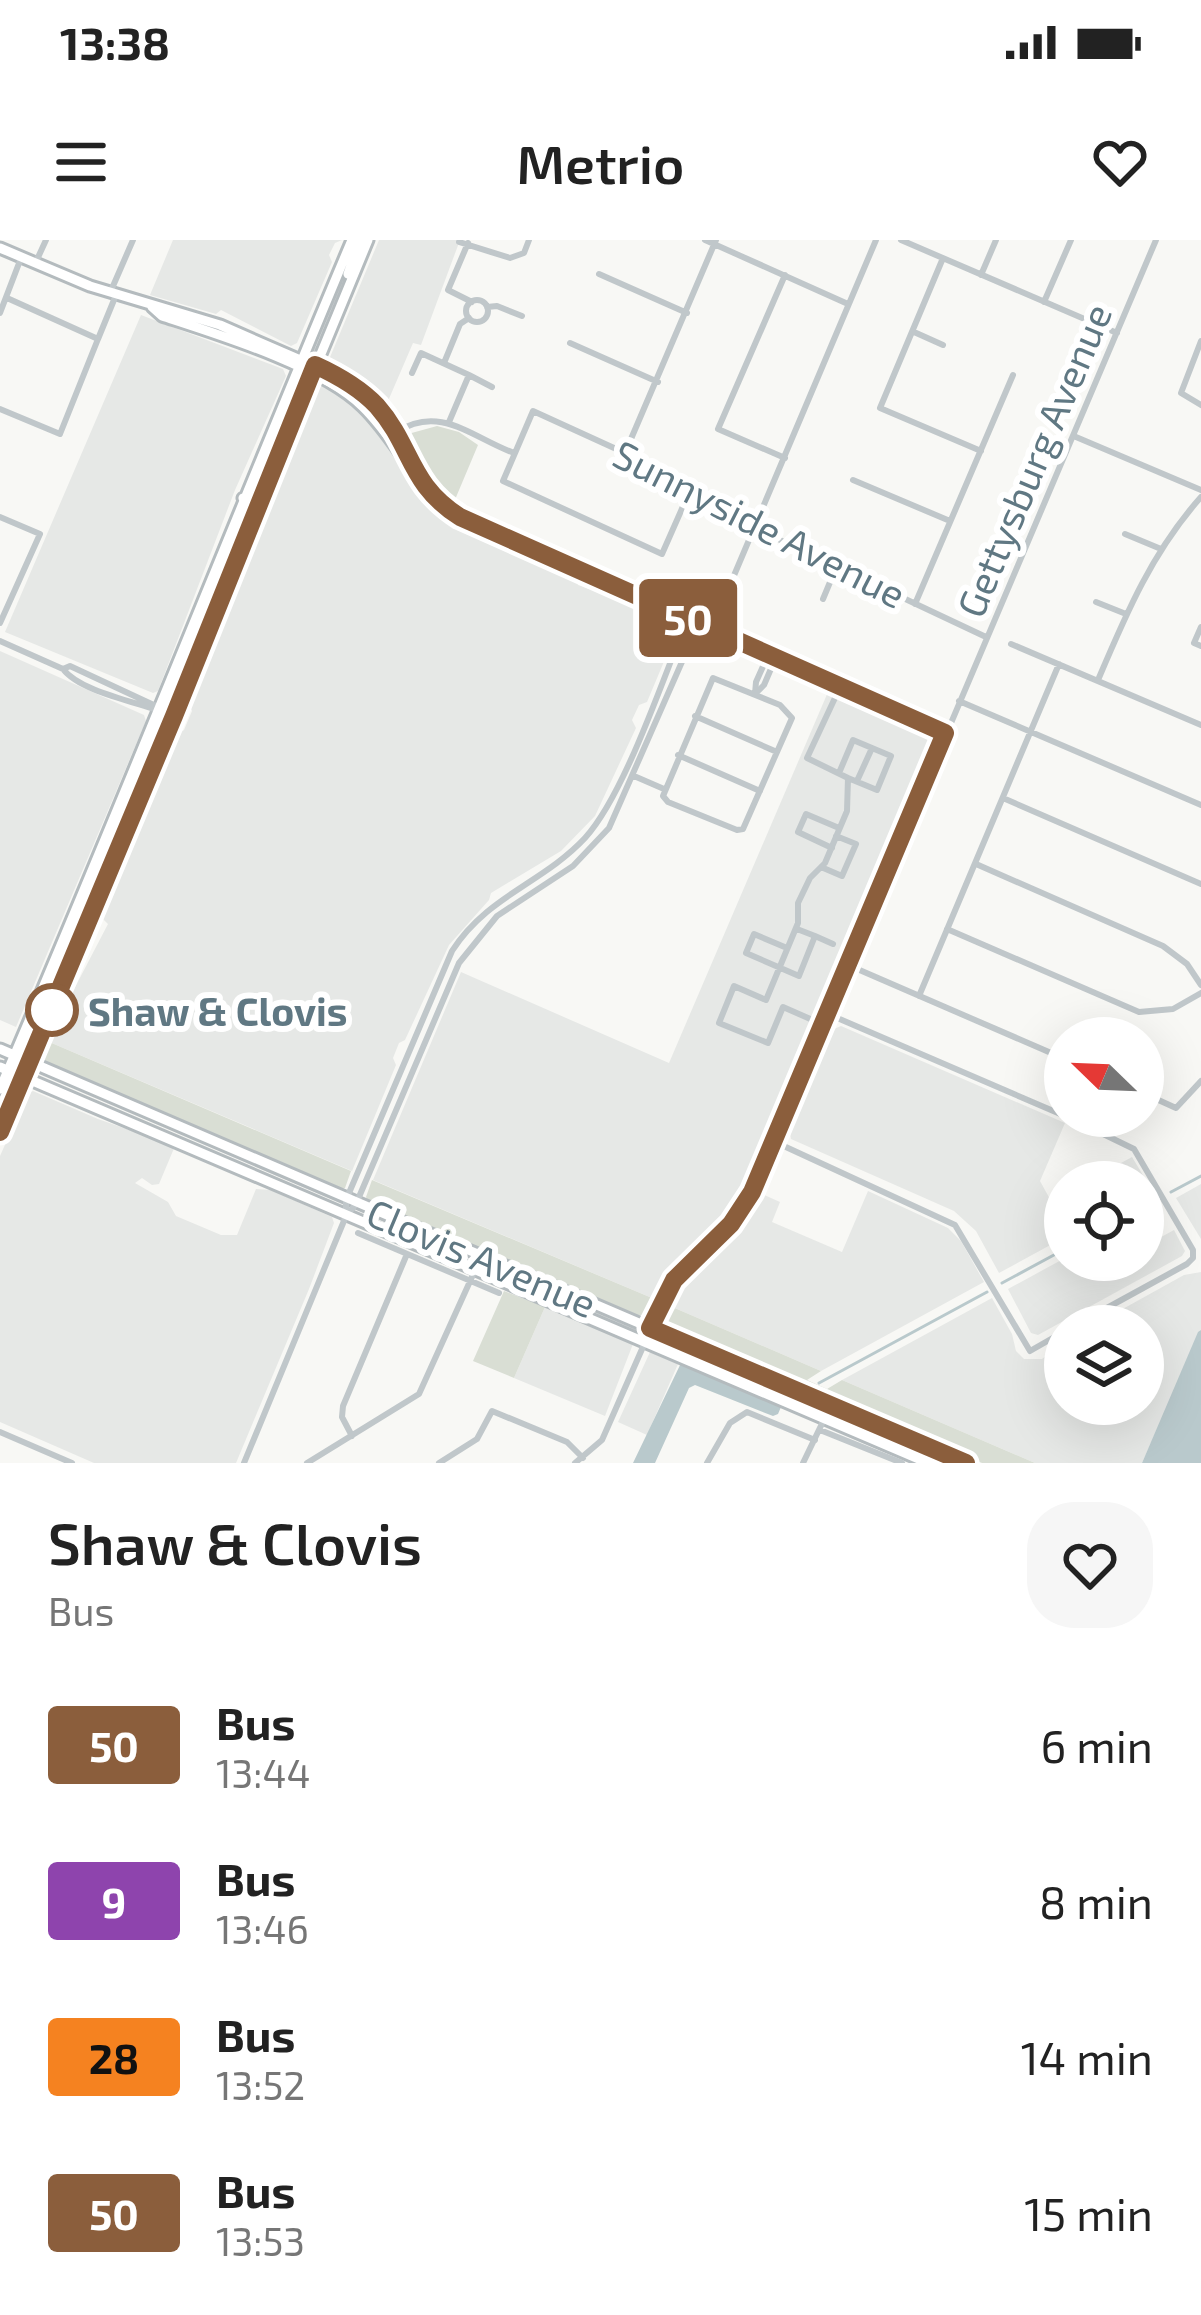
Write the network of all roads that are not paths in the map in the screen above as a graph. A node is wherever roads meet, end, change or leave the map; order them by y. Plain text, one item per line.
1 (46, 240) edge
2 (133, 240) edge
3 (360, 240) edge
4 (529, 240) edge
5 (705, 240) edge
6 (876, 240) edge
7 (901, 240) edge
8 (996, 240) edge
9 (1070, 240) edge
10 (1156, 240) edge
11 (715, 242) edge
12 (464, 243) edge
13 (0, 248) edge
14 (21, 258) junction
15 (944, 259) junction
16 (35, 264) junction
17 (599, 274) dead end
18 (785, 275) junction
19 (981, 275) junction
20 (113, 294) junction
21 (7, 298) junction
22 (472, 302) junction
23 (1044, 302) junction
24 (848, 304) junction
25 (487, 307) junction
26 (0, 313) edge
27 (687, 313) junction
28 (523, 316) dead end
29 (469, 318) junction
30 (914, 332) junction
31 (1117, 333) junction
32 (98, 339) junction
33 (1201, 341) edge
34 (570, 343) dead end
35 (943, 345) dead end
36 (444, 363) junction
37 (300, 364) junction
38 (313, 370) junction
39 (412, 373) dead end
40 (470, 375) junction
41 (1013, 375) dead end
42 (658, 382) junction
43 (492, 387) dead end
44 (350, 394) junction
45 (1201, 405) edge
46 (0, 409) edge
47 (449, 422) junction
48 (396, 433) junction
49 (1076, 437) junction
50 (981, 451) junction
51 (514, 453) junction
52 (625, 453) junction
53 (785, 458) junction
54 (411, 468) junction
55 (853, 480) dead end
56 (1201, 494) edge
57 (688, 495) junction
58 (243, 498) junction
59 (0, 517) edge
60 (950, 521) junction
61 (755, 526) junction
62 (1125, 534) dead end
63 (1161, 549) junction
64 (838, 563) junction
65 (228, 576) junction
66 (727, 592) dead end
67 (823, 599) dead end
68 (1096, 602) dead end
69 (915, 604) junction
70 (1126, 614) junction
71 (0, 620) edge
72 (694, 620) junction
73 (1201, 627) edge
74 (986, 637) junction
75 (0, 641) edge
76 (1011, 644) dead end
77 (1197, 645) edge
78 (772, 655) junction
79 (1059, 664) junction
80 (1098, 680) junction
81 (841, 685) junction
82 (755, 694) junction
83 (959, 701) junction
84 (161, 711) junction
85 (174, 716) junction
86 (695, 716) junction
87 (1201, 724) edge
88 (1031, 731) junction
89 (945, 733) junction
90 (872, 748) junction
91 (777, 752) junction
92 (678, 755) junction
93 (634, 776) junction
94 (848, 777) junction
95 (664, 789) junction
96 (760, 791) junction
97 (1003, 798) junction
98 (1201, 806) edge
99 (838, 832) junction
100 (832, 848) junction
101 (975, 863) junction
102 (96, 865) junction
103 (821, 867) junction
104 (1201, 884) edge
105 (796, 928) junction
106 (947, 929) junction
107 (815, 936) junction
108 (80, 942) junction
109 (833, 944) dead end
110 (788, 948) junction
111 (848, 965) junction
112 (779, 968) junction
113 (1201, 990) edge
114 (919, 996) junction
115 (766, 1000) junction
116 (783, 1007) junction
117 (828, 1014) junction
118 (824, 1024) junction
119 (0, 1049) edge
120 (1044, 1050) edge
121 (14, 1055) junction
122 (30, 1062) junction
123 (4, 1069) edge
124 (23, 1077) junction
125 (1201, 1081) edge
126 (0, 1089) edge
127 (1164, 1103) edge
128 (1044, 1107) edge
129 (0, 1132) edge
130 (1109, 1137) edge
131 (774, 1142) junction
132 (351, 1202) junction
133 (346, 1216) junction
134 (358, 1233) dead end
135 (407, 1254) junction
136 (481, 1257) junction
137 (473, 1275) junction
138 (499, 1293) dead end
139 (1111, 1305) edge
140 (650, 1328) junction
141 (644, 1341) junction
142 (1044, 1343) edge
143 (831, 1406) junction
144 (825, 1419) junction
145 (820, 1430) junction
146 (0, 1432) edge
147 (352, 1436) junction
148 (815, 1440) junction
149 (579, 1461) edge
150 (69, 1462) edge
151 (244, 1463) edge
152 (307, 1463) edge
153 (439, 1463) edge
154 (707, 1463) edge
155 (803, 1463) edge
156 (902, 1463) edge
157 (928, 1463) edge
158 (965, 1463) edge

1 - 16 street
2 - 20 street
3 - 37 main road
3 - 38 main road
4 - 12 street
5 - 11 street
6 - 24 street
7 - 15 street
8 - 19 street
9 - 23 street
10 - 31 street, Gettysburg Avenue
11 - 18 street
11 - 27 street
12 - 22 street
13 - 14 main road
14 - 16 main road
14 - 21 street
15 - 19 street
15 - 30 street
16 - 20 main road
17 - 27 street
18 - 24 street
18 - 53 street
19 - 23 street
20 - 32 street
20 - 37 main road
21 - 26 street
21 - 32 street
22 - 25 street
22 - 29 street
23 - 31 street
24 - 53 street
25 - 28 street
25 - 29 street
27 - 42 street
29 - 36 street
30 - 35 street
30 - 50 street
31 - 49 street, Gettysburg Avenue
32 - 46 street
33 - 45 street
34 - 42 street
36 - 39 street
36 - 40 street
37 - 38 main road
37 - 58 main road
38 - 44 main road
38 - 48 main road
38 - 65 main road
40 - 43 street
40 - 47 street
41 - 50 street
42 - 52 street
44 - 48 main road
44 - 54 main road
47 - 48 street
47 - 51 street
48 - 54 main road
49 - 56 street
49 - 74 street, Gettysburg Avenue
50 - 60 street
51 - 52 street, Sunnyside Avenue
51 - 57 street
52 - 57 street, Sunnyside Avenue
53 - 61 street
54 - 72 main road
55 - 60 street
56 - 63 street
57 - 61 street, Sunnyside Avenue
58 - 65 main road
58 - 84 main road
59 - 71 street
60 - 69 street
61 - 64 street, Sunnyside Avenue
61 - 66 street
62 - 63 street
63 - 70 street
64 - 67 street
64 - 69 street, Sunnyside Avenue
65 - 85 main road
68 - 70 street
69 - 74 street, Sunnyside Avenue
70 - 80 street
72 - 78 main road
72 - 93 street
72 - 132 street
73 - 77 street
74 - 83 street, Gettysburg Avenue
75 - 84 street
76 - 79 street
78 - 81 main road
78 - 82 street
79 - 80 street
79 - 88 street
80 - 87 street
81 - 89 main road
81 - 94 street
82 - 86 street
82 - 91 street
83 - 88 street
83 - 89 street, Gettysburg Avenue
84 - 85 street
84 - 102 main road
85 - 108 main road
86 - 91 street
86 - 92 street
88 - 97 street
88 - 98 street
89 - 111 street, Gettysburg Avenue
90 - 94 street
90 - 94 street
90 - 94 street
91 - 96 street
92 - 95 street
92 - 96 street
93 - 95 street
93 - 132 street
94 - 99 street
95 - 96 street
97 - 101 street
97 - 104 street
99 - 100 street
99 - 100 street
99 - 103 street
100 - 103 street
101 - 106 street
101 - 113 street
102 - 108 main road
102 - 121 main road
103 - 105 street
105 - 107 street
105 - 110 street
106 - 113 street
106 - 114 street
107 - 109 street
107 - 112 street
108 - 122 main road
110 - 112 street
110 - 112 street
111 - 114 street
111 - 117 street
112 - 115 street
114 - 120 street
115 - 116 street
115 - 116 street
116 - 118 street
117 - 118 street
117 - 128 street
118 - 131 street
119 - 121 main road, Clovis Avenue
121 - 122 main road, Clovis Avenue
121 - 123 main road
122 - 124 main road
122 - 132 main road, Clovis Avenue
123 - 124 main road, Clovis Avenue
123 - 126 main road
124 - 129 main road
124 - 133 main road, Clovis Avenue
125 - 127 street
130 - 139 street
131 - 140 street
131 - 142 street
132 - 133 street
132 - 136 main road, Clovis Avenue
133 - 137 main road, Clovis Avenue
133 - 151 street
134 - 135 street
135 - 137 street
135 - 147 street
136 - 137 street
136 - 140 main road, Clovis Avenue
137 - 138 street
137 - 141 main road, Clovis Avenue
137 - 147 street
140 - 141 street
140 - 143 main road, Clovis Avenue
141 - 144 main road, Clovis Avenue
141 - 149 street
143 - 144 street
143 - 158 main road, Clovis Avenue
144 - 145 street
144 - 157 main road, Clovis Avenue
145 - 148 street
145 - 156 street
146 - 150 street
147 - 152 street
148 - 154 street
148 - 155 street
149 - 153 street

